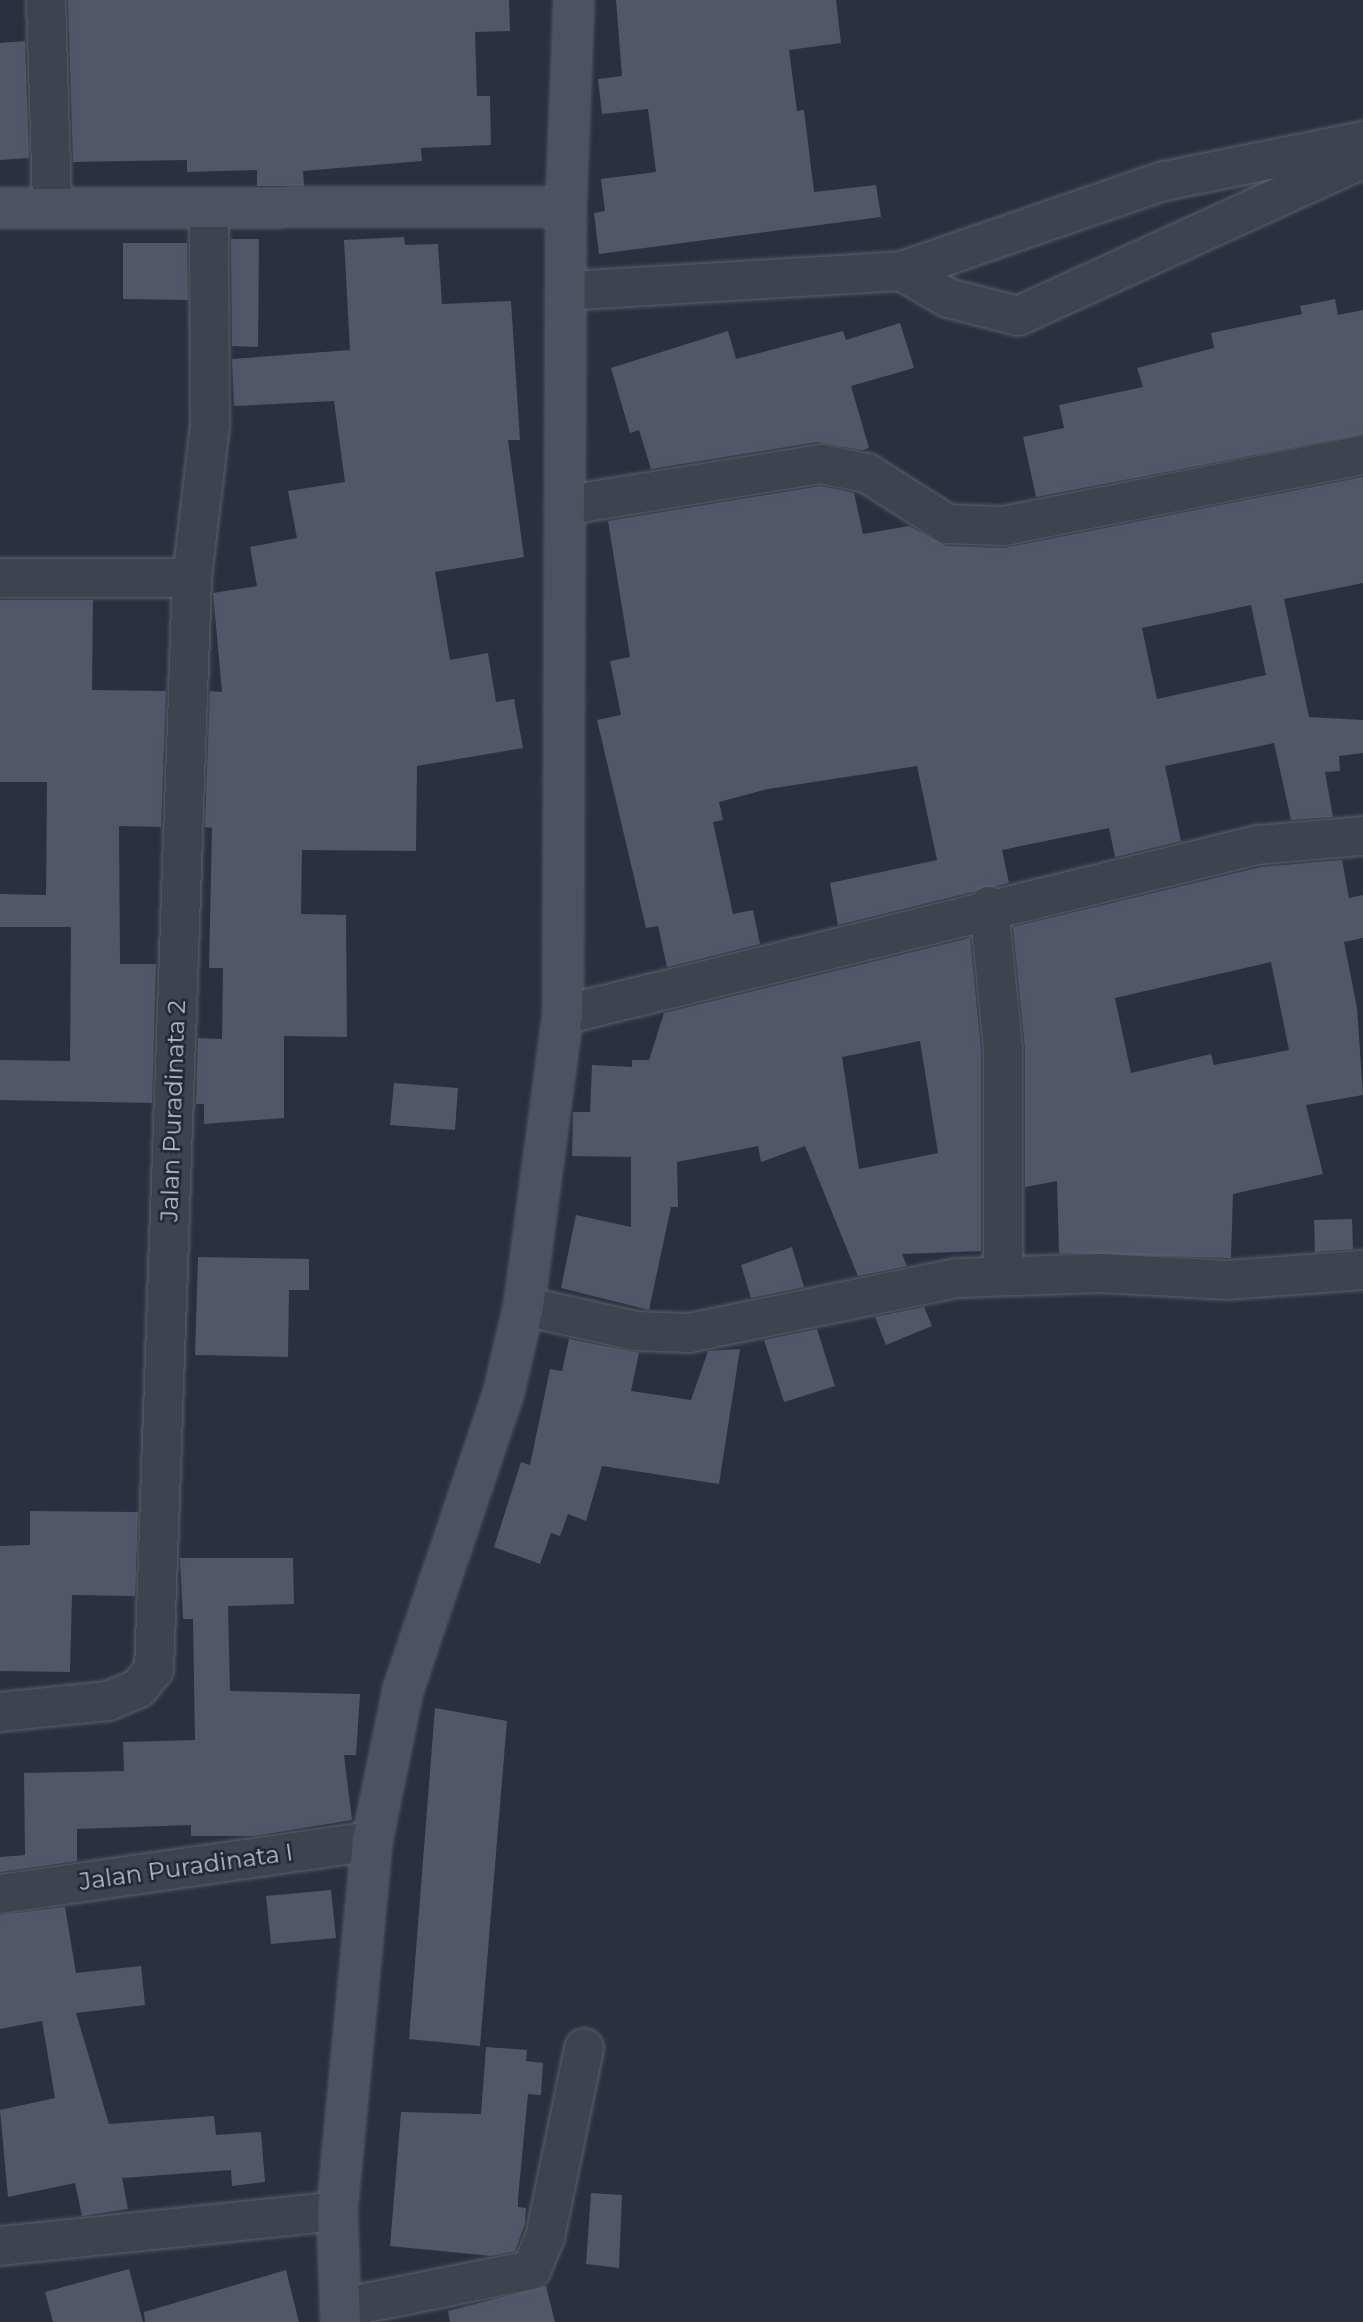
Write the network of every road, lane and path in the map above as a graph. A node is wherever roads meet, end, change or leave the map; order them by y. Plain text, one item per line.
1 (46, 0) edge
2 (574, 0) edge
3 (1363, 141) edge
4 (1363, 159) edge
5 (52, 207) junction
6 (566, 207) junction
7 (0, 208) edge
8 (209, 211) junction
9 (902, 271) junction
10 (566, 291) junction
11 (1363, 456) edge
12 (568, 505) junction
13 (0, 578) edge
14 (192, 578) junction
15 (1363, 836) edge
16 (989, 906) junction
17 (563, 1015) junction
18 (1363, 1270) edge
19 (1003, 1275) junction
20 (524, 1306) junction
21 (0, 1712) edge
22 (372, 1841) junction
23 (0, 1894) edge
24 (583, 2048) dead end
25 (337, 2211) junction
26 (0, 2246) edge
27 (341, 2315) edge

1 - 5 street
2 - 6 main road
3 - 9 street
4 - 9 street
5 - 7 main road
5 - 8 main road
6 - 8 main road
6 - 10 main road
8 - 14 street, Jalan Puradinata 2
9 - 10 street
10 - 12 main road
11 - 12 street
12 - 17 main road
13 - 14 street
14 - 21 street, Jalan Puradinata 2
15 - 16 street
16 - 17 street
16 - 19 street
17 - 20 main road
18 - 19 street
19 - 20 street
20 - 22 main road
22 - 23 street, Jalan Puradinata I
22 - 25 main road
24 - 27 street
25 - 26 street
25 - 27 main road

